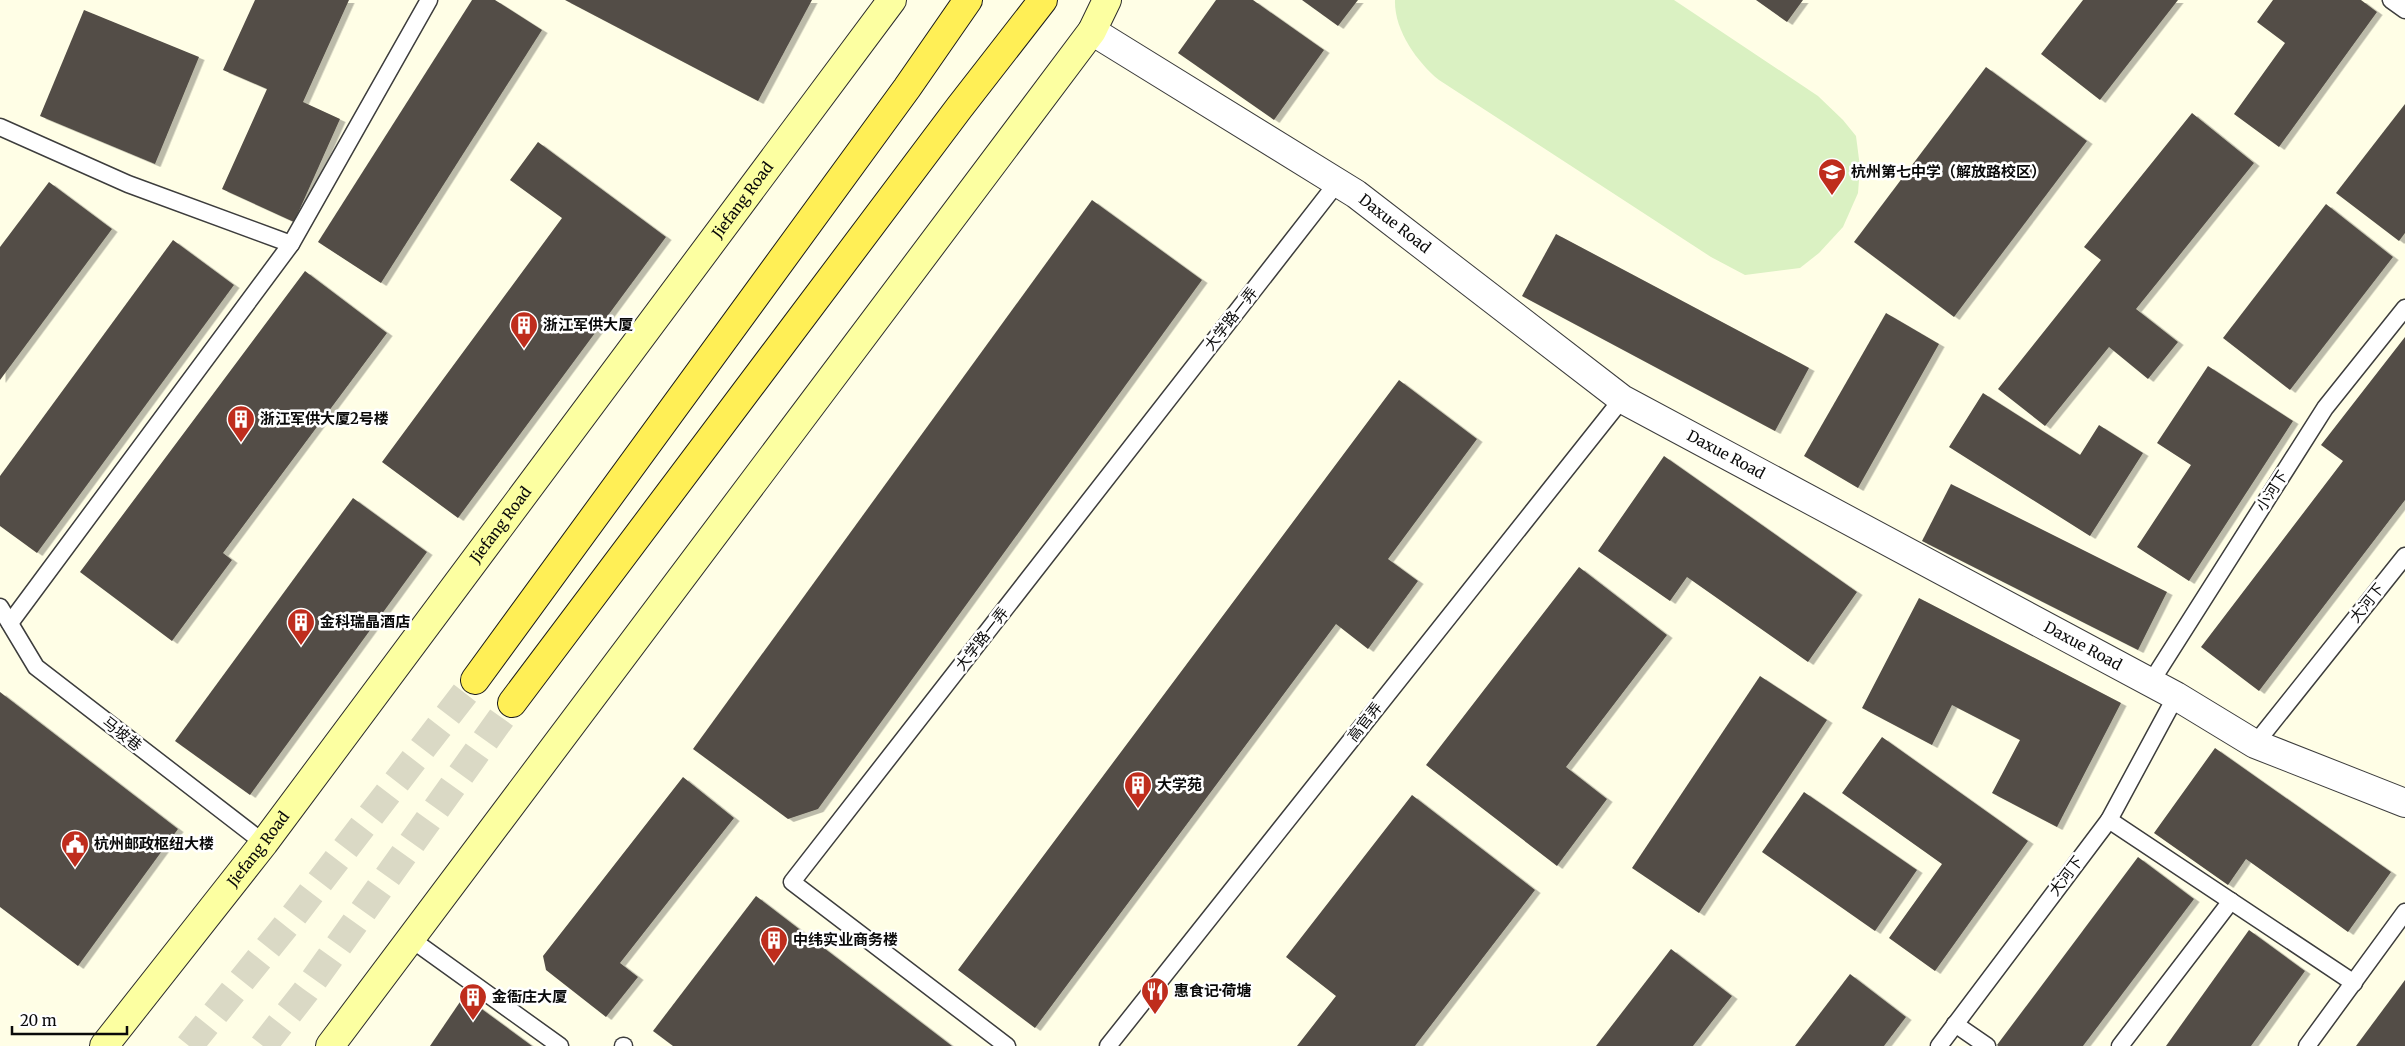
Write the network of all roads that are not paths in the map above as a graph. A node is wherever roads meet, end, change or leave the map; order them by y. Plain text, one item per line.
1 (429, 0) edge
2 (892, 0) edge
3 (968, 0) edge
4 (1043, 0) edge
5 (1107, 0) edge
6 (2391, 0) edge
7 (2405, 10) edge
8 (1092, 31) junction
9 (0, 127) edge
10 (1337, 183) junction
11 (291, 244) junction
12 (2405, 308) edge
13 (1622, 399) junction
14 (2405, 556) edge
15 (0, 606) edge
16 (10, 623) junction
17 (475, 680) tunnel mouth
18 (2151, 682) junction
19 (2176, 696) junction
20 (512, 703) tunnel mouth
21 (2255, 744) junction
22 (2405, 803) edge
23 (2109, 820) junction
24 (264, 843) junction
25 (2231, 901) junction
26 (2405, 912) edge
27 (410, 939) junction
28 (2354, 983) junction
29 (1955, 1024) junction
30 (104, 1046) edge
31 (330, 1046) edge
32 (560, 1046) edge
33 (1007, 1046) edge
34 (1108, 1046) edge
35 (1939, 1046) edge
36 (1987, 1046) edge
37 (2120, 1046) edge
38 (2308, 1046) edge

1 - 11 lane
2 - 24 main road, Jiefang Road
3 - 17 main road
4 - 20 main road
5 - 8 main road
6 - 7 lane
8 - 10 street, Daxue Road
8 - 27 main road
9 - 11 lane
10 - 13 street, Daxue Road
10 - 33 lane, 大学路一弄
11 - 16 lane
12 - 18 lane, 小河下
13 - 18 street, Daxue Road
13 - 34 lane, 高官弄
14 - 21 lane, 大河下
15 - 16 lane, 马坡巷
16 - 24 lane, 马坡巷
18 - 19 street, Daxue Road
19 - 21 street, Daxue Road
19 - 23 lane, 大河下
21 - 22 street, Daxue Road
23 - 25 lane
23 - 29 lane, 大河下
24 - 30 main road, Jiefang Road
25 - 28 lane
25 - 37 lane
26 - 28 lane
27 - 31 main road
27 - 32 lane
28 - 38 lane
29 - 35 lane, 大河下
29 - 36 lane

